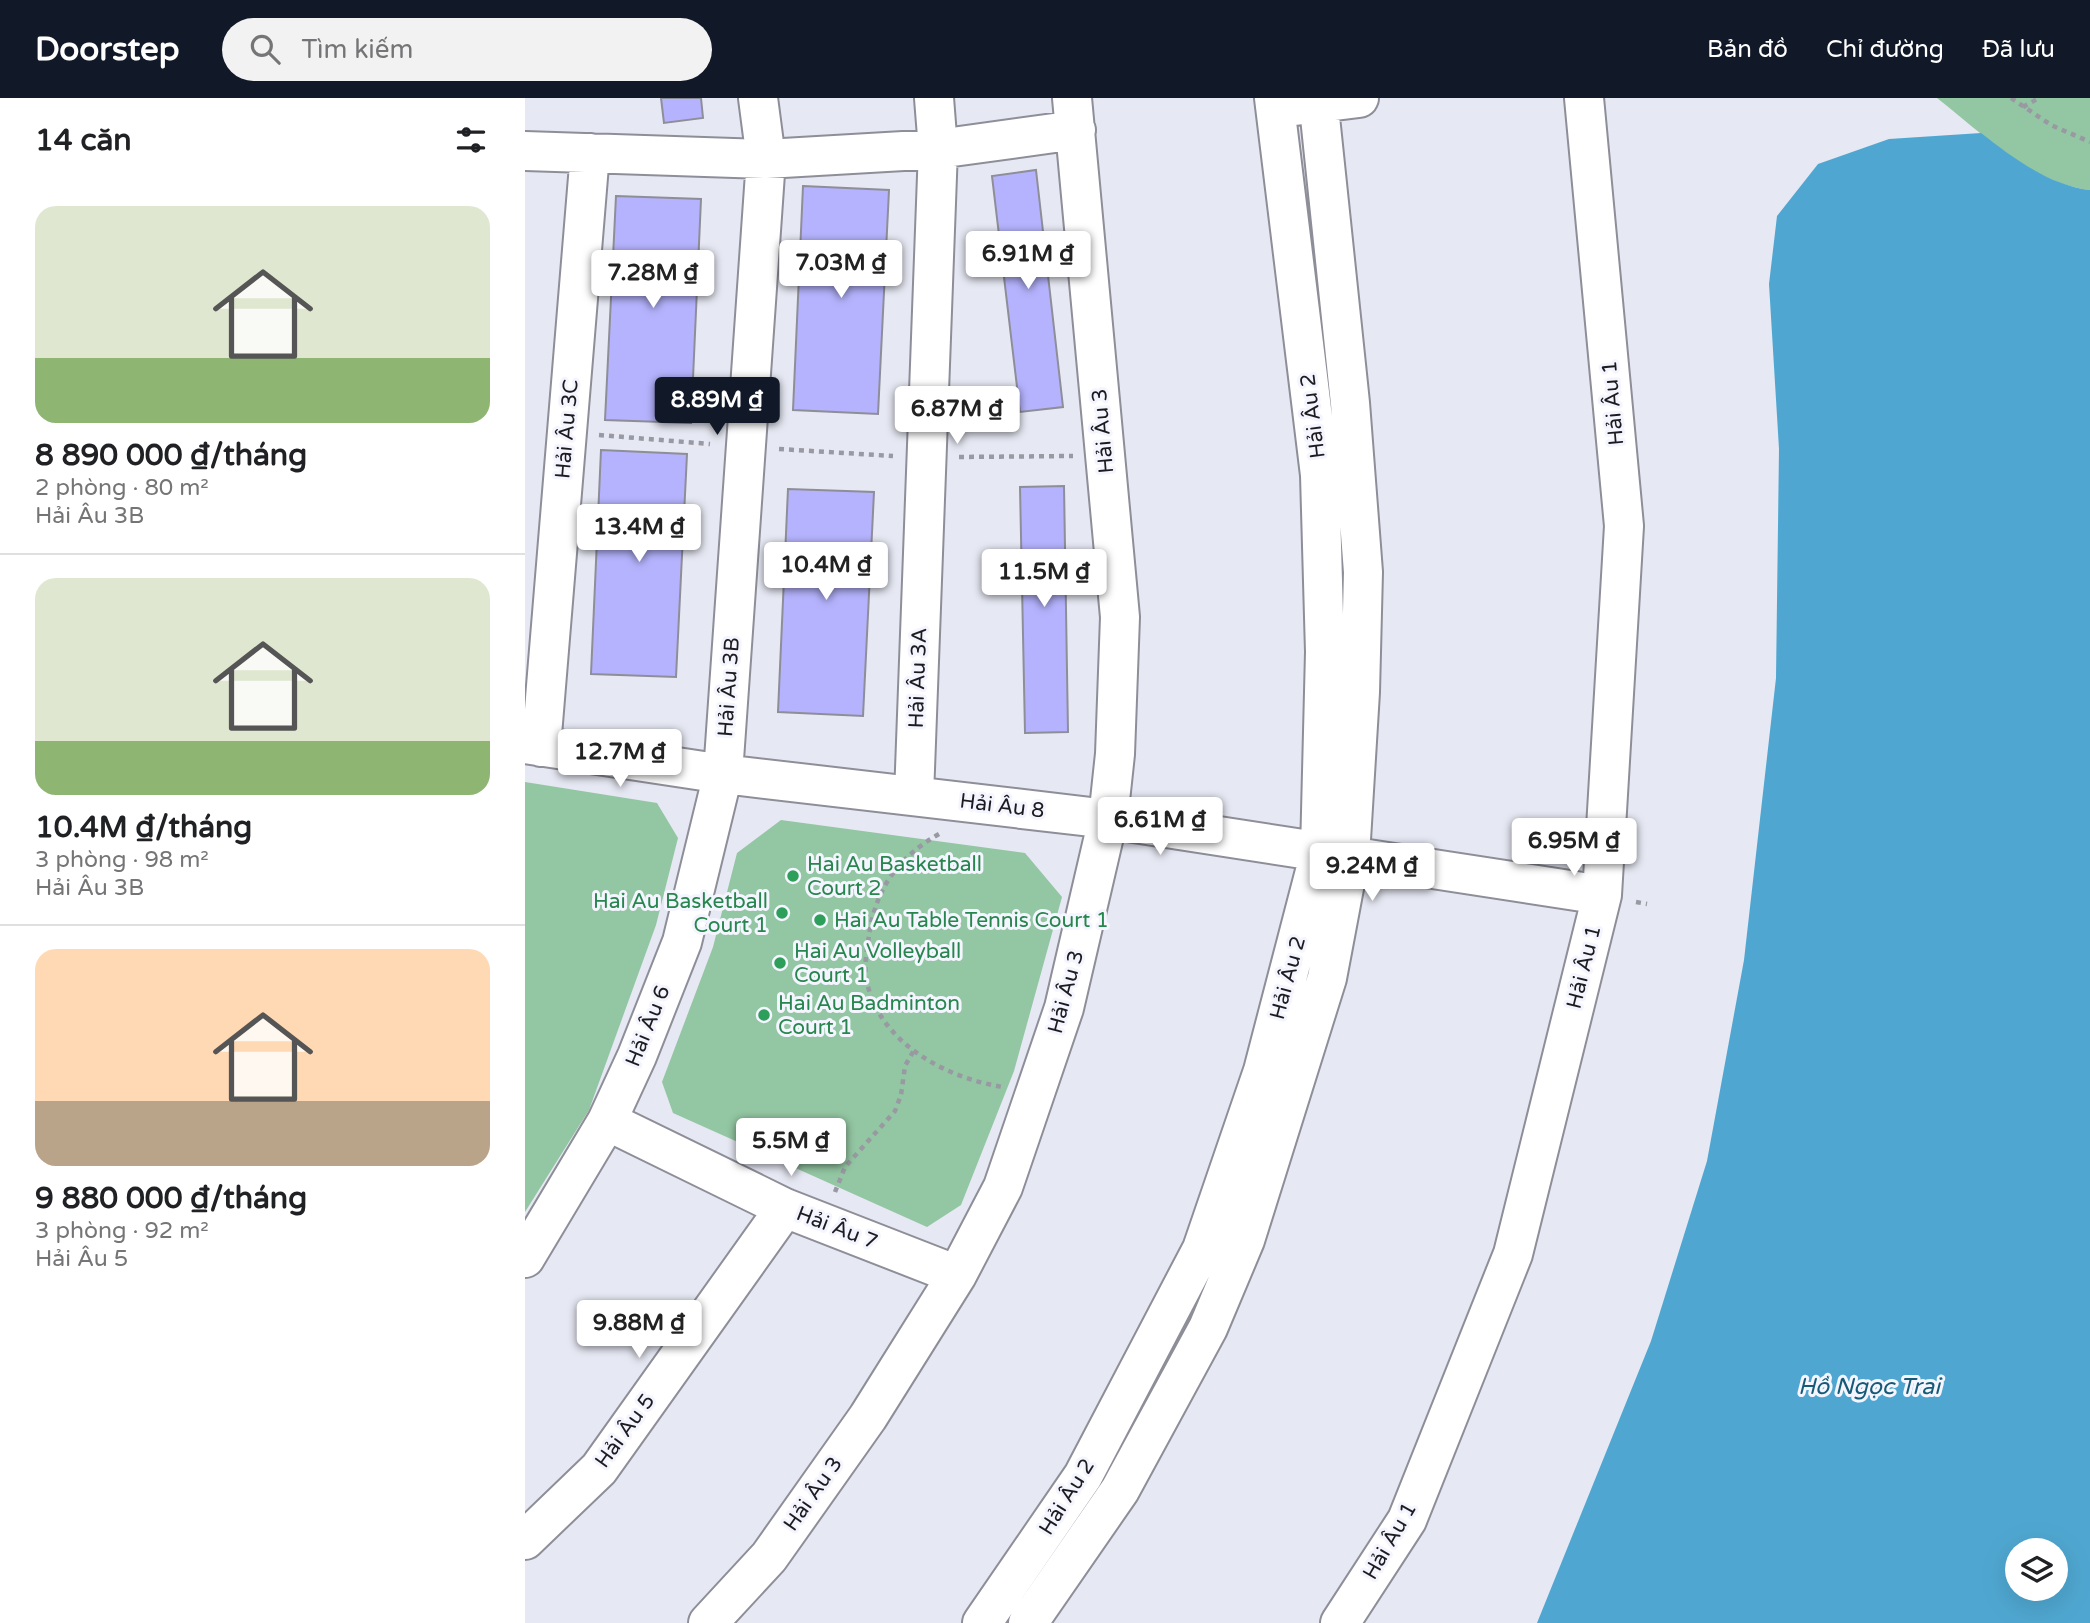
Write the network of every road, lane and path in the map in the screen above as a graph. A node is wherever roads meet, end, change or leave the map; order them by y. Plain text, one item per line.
1 (758, 98) edge
2 (933, 98) edge
3 (1359, 98) edge
4 (1584, 98) edge
5 (2011, 98) edge
6 (2039, 98) edge
7 (1318, 101) edge
8 (1274, 103) edge
9 (2022, 107) junction
10 (1074, 114) edge
11 (2090, 142) edge
12 (939, 149) junction
13 (525, 151) edge
14 (590, 153) junction
15 (766, 159) junction
16 (585, 434) dead end
17 (710, 444) dead end
18 (768, 448) dead end
19 (904, 456) dead end
20 (1082, 456) dead end
21 (948, 457) dead end
22 (533, 745) edge
23 (723, 774) junction
24 (914, 796) junction
25 (1108, 819) junction
26 (947, 829) dead end
27 (1335, 854) junction
28 (1619, 898) junction
29 (1647, 904) dead end
30 (914, 1051) junction
31 (1005, 1088) dead end
32 (607, 1121) junction
33 (833, 1198) dead end
34 (785, 1208) junction
35 (525, 1258) edge
36 (957, 1275) junction
37 (525, 1540) edge
38 (708, 1623) edge
39 (982, 1623) edge
40 (1028, 1623) edge
41 (1340, 1623) edge

1 - 15 street, Hải Âu 3B
2 - 12 street, Hải Âu 3A
3 - 7 street
4 - 28 street, Hải Âu 1
5 - 9 path
6 - 9 path
7 - 8 street
7 - 27 street, Hải Âu 2
8 - 27 street, Hải Âu 2
9 - 11 path
10 - 12 street
10 - 25 street, Hải Âu 3
12 - 15 street
12 - 24 street, Hải Âu 3A
13 - 14 street
14 - 15 street
14 - 22 street, Hải Âu 3C
15 - 23 street, Hải Âu 3B
16 - 17 path
18 - 19 path
20 - 21 path
22 - 23 street, Hải Âu 8
23 - 24 street, Hải Âu 8
23 - 32 street, Hải Âu 6
24 - 25 street, Hải Âu 8
25 - 27 street, Hải Âu 8
25 - 36 street, Hải Âu 3
26 - 30 path
27 - 28 street, Hải Âu 8
27 - 39 street, Hải Âu 2
27 - 40 street, Hải Âu 2
28 - 29 path
28 - 41 street, Hải Âu 1
30 - 31 path
30 - 33 path
32 - 34 street, Hải Âu 7
32 - 35 street, Hải Âu 6
34 - 36 street, Hải Âu 7
34 - 37 street, Hải Âu 5
36 - 38 street, Hải Âu 3

